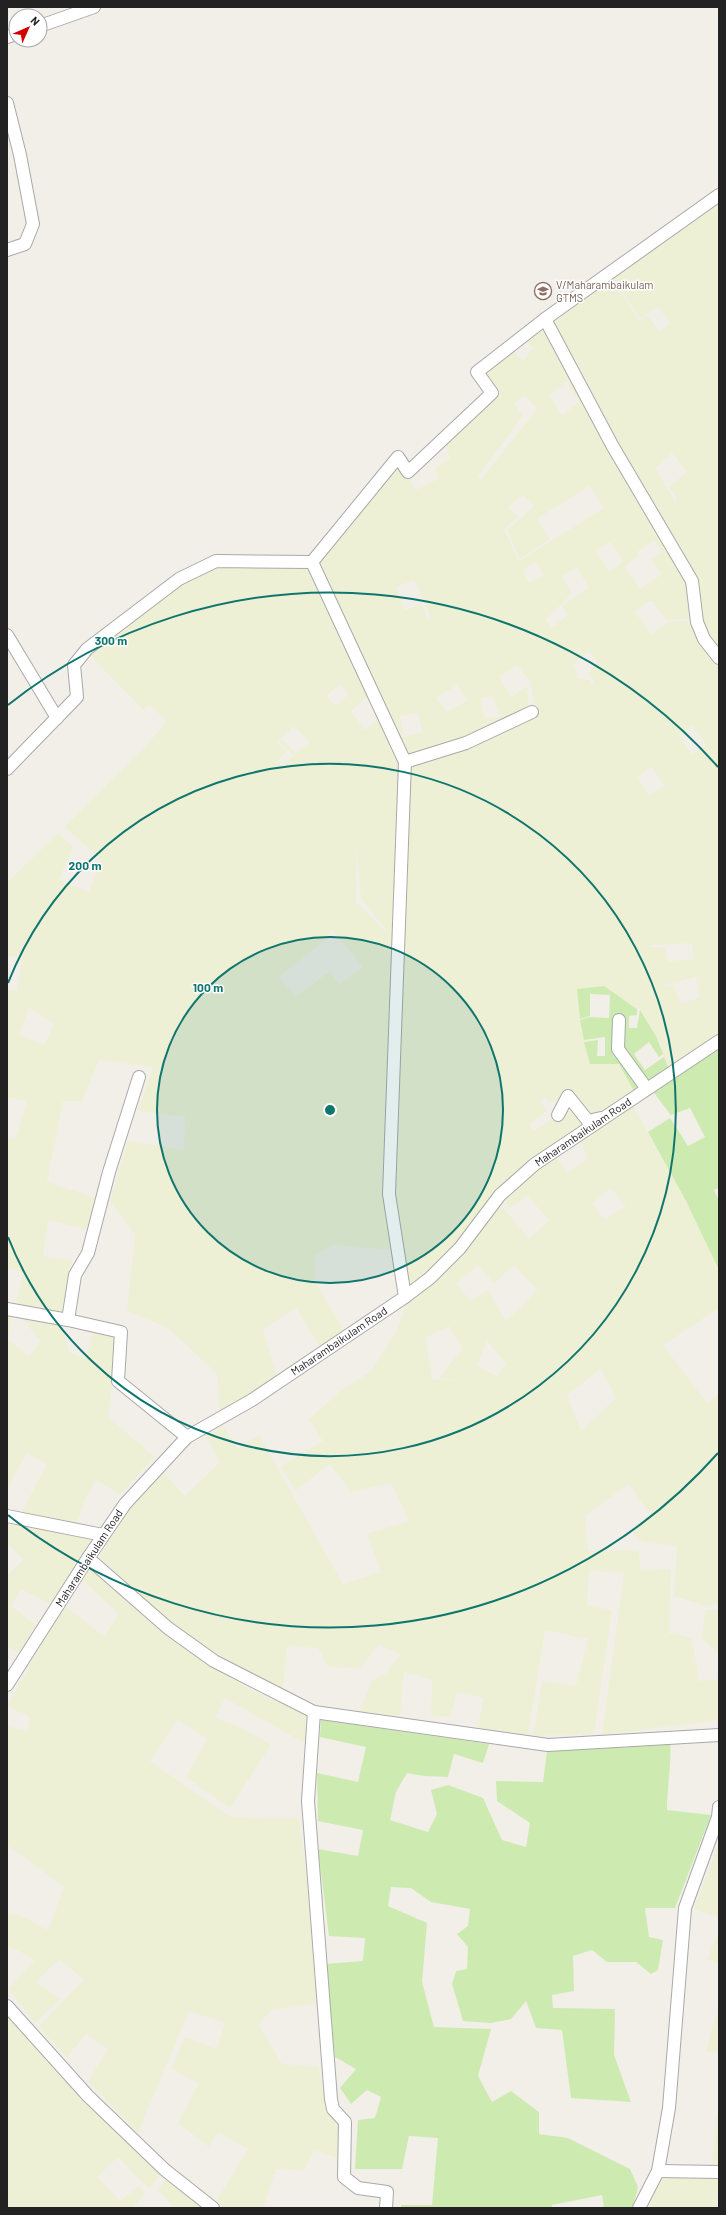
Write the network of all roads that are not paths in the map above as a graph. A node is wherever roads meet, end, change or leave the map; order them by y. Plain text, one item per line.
1 (94, 7) edge
2 (48, 23) edge
3 (7, 104) edge
4 (719, 195) edge
5 (7, 250) edge
6 (545, 319) junction
7 (312, 562) junction
8 (7, 635) edge
9 (719, 658) edge
10 (532, 712) dead end
11 (57, 718) junction
12 (405, 762) junction
13 (7, 769) edge
14 (619, 1020) dead end
15 (719, 1041) edge
16 (139, 1077) dead end
17 (647, 1089) junction
18 (558, 1115) dead end
19 (606, 1116) junction
20 (405, 1297) junction
21 (7, 1310) edge
22 (68, 1320) junction
23 (187, 1437) junction
24 (7, 1516) edge
25 (103, 1535) junction
26 (88, 1558) junction
27 (7, 1685) edge
28 (314, 1712) junction
29 (719, 1735) edge
30 (719, 1807) edge
31 (7, 2006) edge
32 (658, 2171) junction
33 (719, 2172) edge
34 (213, 2208) edge
35 (386, 2208) edge
36 (639, 2208) edge

1 - 2 street
3 - 5 street
4 - 6 street
6 - 7 street
6 - 9 street
7 - 11 street
7 - 12 street
8 - 11 street
10 - 12 street
11 - 13 street
12 - 20 street
14 - 17 street
15 - 17 street, Maharambaikulam Road
16 - 22 street
17 - 19 street, Maharambaikulam Road
18 - 19 street
19 - 20 street, Maharambaikulam Road
20 - 23 street, Maharambaikulam Road
21 - 22 street
22 - 23 street
23 - 25 street, Maharambaikulam Road
24 - 25 street
25 - 26 street, Maharambaikulam Road
26 - 27 street, Maharambaikulam Road
26 - 28 street
28 - 29 street
28 - 35 street
30 - 32 street
31 - 34 street
32 - 33 street
32 - 36 street

